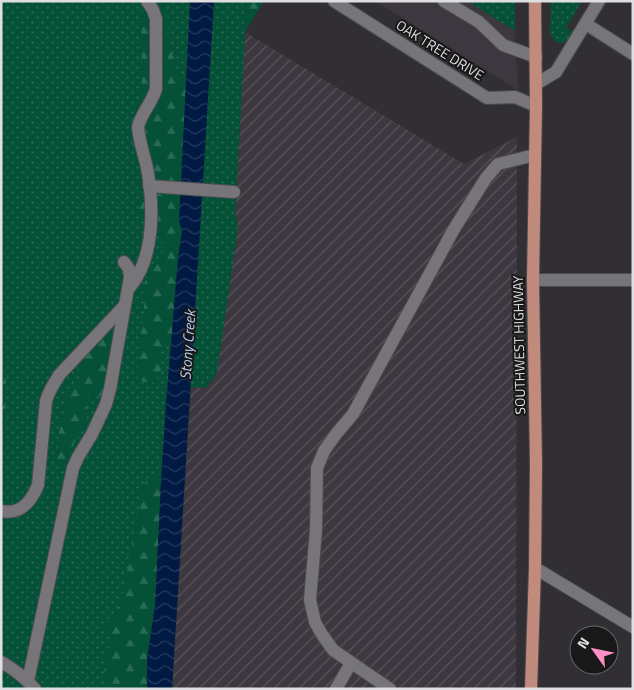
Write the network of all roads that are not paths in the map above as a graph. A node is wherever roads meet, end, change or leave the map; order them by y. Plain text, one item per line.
1 (147, 1) edge
2 (334, 1) edge
3 (444, 1) edge
4 (536, 1) edge
5 (599, 1) edge
6 (586, 24) junction
7 (633, 54) edge
8 (536, 57) junction
9 (536, 84) junction
10 (536, 106) junction
11 (535, 155) junction
12 (149, 186) junction
13 (234, 192) dead end
14 (124, 262) dead end
15 (533, 280) junction
16 (633, 280) edge
17 (128, 288) junction
18 (126, 305) junction
19 (1, 511) edge
20 (535, 568) junction
21 (633, 627) edge
22 (1, 662) edge
23 (351, 663) junction
24 (32, 685) edge
25 (336, 689) edge
26 (390, 689) edge
27 (531, 689) edge

1 - 12 street
2 - 10 street, OAK TREE DRIVE
3 - 8 street
4 - 8 main road, SOUTHWEST HIGHWAY
5 - 6 street
6 - 7 street
6 - 9 street
8 - 9 main road, SOUTHWEST HIGHWAY
9 - 10 main road, SOUTHWEST HIGHWAY
10 - 11 main road, SOUTHWEST HIGHWAY
11 - 15 main road, SOUTHWEST HIGHWAY
11 - 23 street
12 - 13 street
12 - 17 street
14 - 17 street
15 - 16 street
15 - 20 main road, SOUTHWEST HIGHWAY
17 - 18 street
18 - 19 street
18 - 24 street
20 - 21 street
20 - 27 main road, SOUTHWEST HIGHWAY
22 - 24 street
23 - 25 street
23 - 26 street

